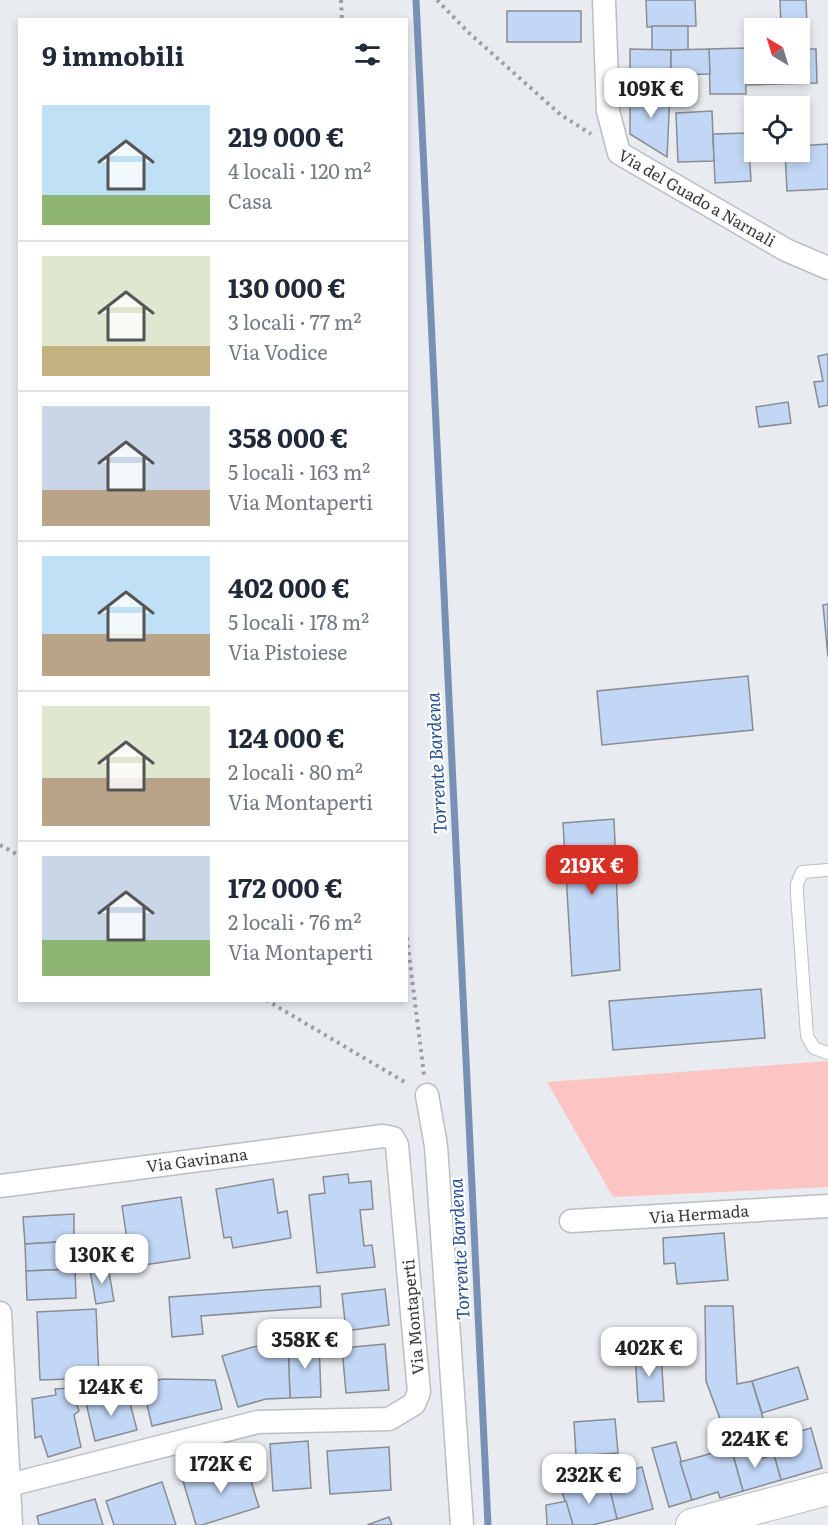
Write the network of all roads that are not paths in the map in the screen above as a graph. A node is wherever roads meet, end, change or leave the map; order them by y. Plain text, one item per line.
1 (604, 0) edge
2 (828, 268) edge
3 (828, 870) edge
4 (828, 1053) edge
5 (427, 1095) road end
6 (393, 1138) joint
7 (0, 1186) edge
8 (828, 1206) edge
9 (571, 1221) dead end
10 (0, 1313) edge
11 (9, 1485) junction
12 (828, 1490) edge
13 (11, 1525) edge
14 (462, 1525) edge
15 (692, 1525) edge

1 - 2 street, Via del Guado a Narnali
3 - 4 lane
5 - 14 street
6 - 7 street, Via Gavinana
6 - 11 street, Via Montaperti
8 - 9 street, Via Hermada
10 - 11 street
11 - 13 street
12 - 15 main road

